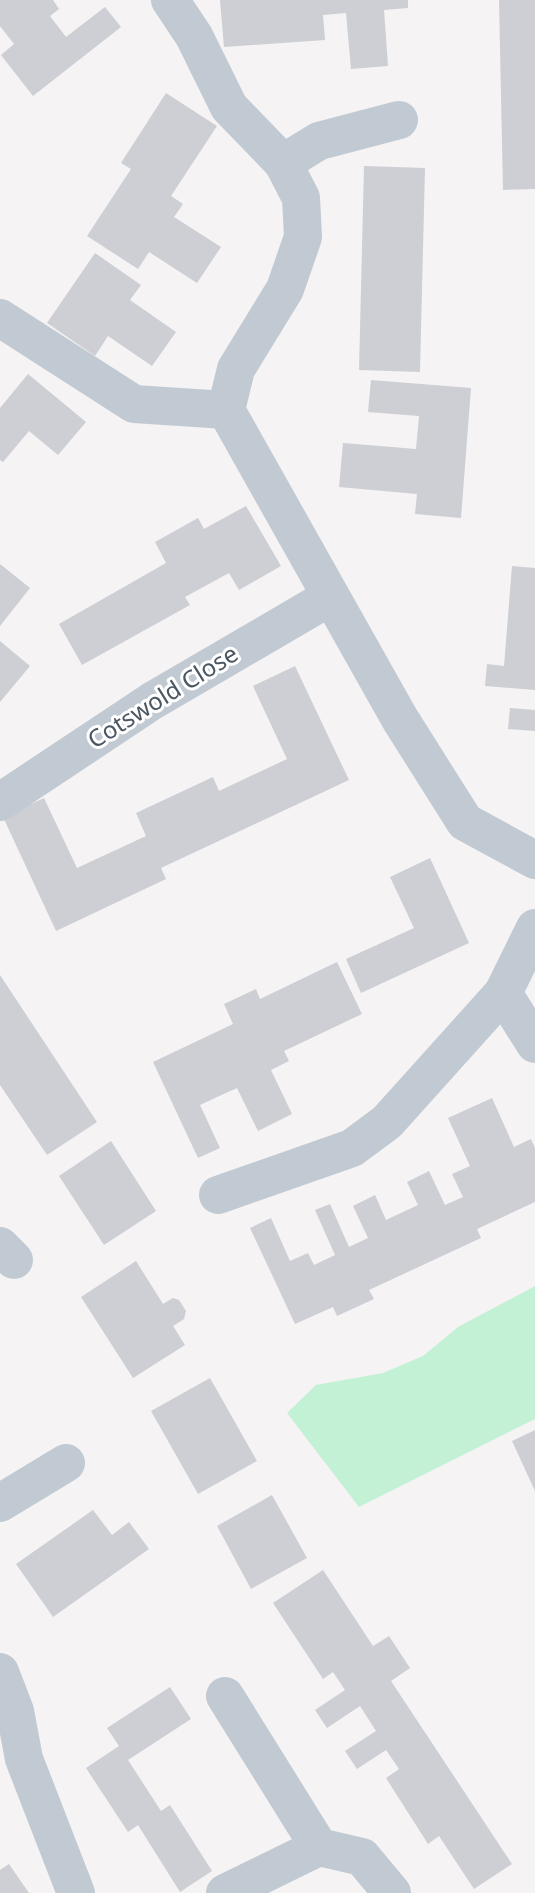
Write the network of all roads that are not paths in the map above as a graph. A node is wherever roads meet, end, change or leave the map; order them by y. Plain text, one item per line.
1 (170, 0) edge
2 (399, 120) dead end
3 (283, 163) junction
4 (0, 318) edge
5 (226, 410) junction
6 (330, 597) junction
7 (0, 802) edge
8 (535, 860) edge
9 (535, 928) edge
10 (503, 993) junction
11 (535, 1044) edge
12 (218, 1195) dead end
13 (66, 1463) dead end
14 (0, 1503) edge
15 (0, 1672) edge
16 (225, 1696) dead end
17 (7, 1714) edge
18 (319, 1847) junction
19 (76, 1893) edge
20 (225, 1893) edge
21 (392, 1893) edge

1 - 3 street
2 - 3 street
3 - 5 street
4 - 5 street
5 - 6 street
6 - 7 street, Cotswold Close
6 - 8 street
9 - 10 street
10 - 11 street
10 - 12 street
13 - 14 street
15 - 17 street
16 - 18 street
17 - 19 street
18 - 20 street
18 - 21 street

